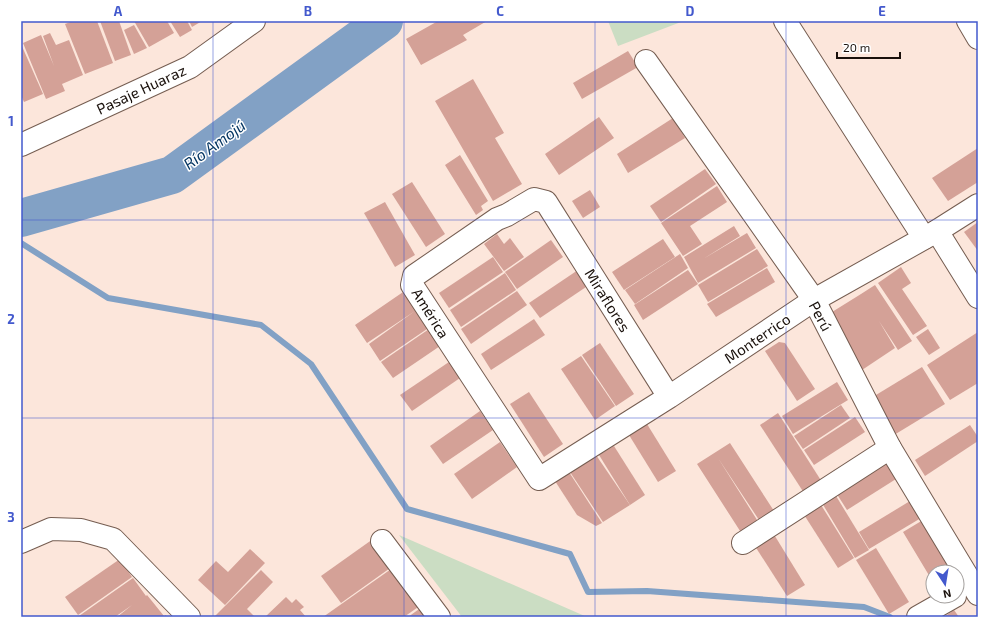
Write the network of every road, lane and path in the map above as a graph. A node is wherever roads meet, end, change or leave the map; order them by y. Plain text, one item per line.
1 (254, 21) edge
2 (785, 21) edge
3 (968, 21) edge
4 (978, 38) edge
5 (646, 60) dead end
6 (21, 145) edge
7 (546, 202) joint
8 (978, 205) edge
9 (930, 235) junction
10 (978, 297) edge
11 (814, 300) junction
12 (669, 397) junction
13 (890, 448) junction
14 (540, 479) joint
15 (382, 541) dead end
16 (21, 542) edge
17 (743, 543) dead end
18 (968, 591) edge
19 (189, 617) edge
20 (439, 617) edge
21 (918, 617) edge

1 - 6 street, Pasaje Huaraz
2 - 9 street
3 - 4 street
5 - 11 street, Perú
7 - 12 street, Miraflores
7 - 14 street, América
8 - 9 street, Monterrico
9 - 10 street
9 - 11 street, Monterrico
11 - 12 street, Monterrico
11 - 13 street, Perú
12 - 14 street, Monterrico
13 - 17 street
13 - 18 street, Perú
15 - 20 street
16 - 19 street
18 - 21 street

